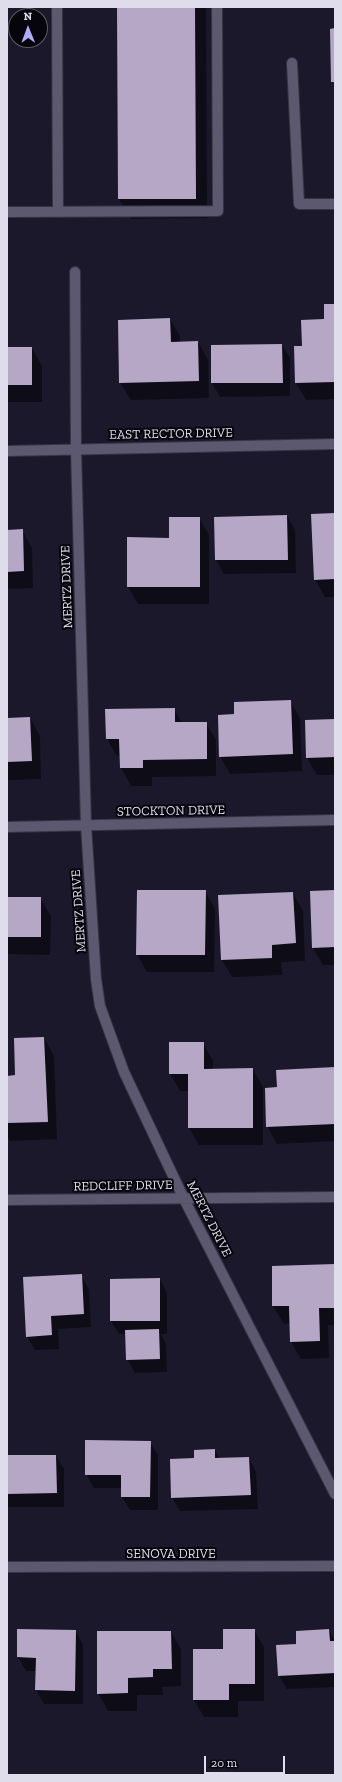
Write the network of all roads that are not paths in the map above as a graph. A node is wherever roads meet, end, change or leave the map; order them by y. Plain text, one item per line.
1 (57, 7) edge
2 (217, 7) edge
3 (292, 63) dead end
4 (335, 204) edge
5 (7, 212) edge
6 (58, 212) junction
7 (75, 272) dead end
8 (335, 444) edge
9 (76, 449) junction
10 (7, 451) edge
11 (335, 820) edge
12 (86, 825) junction
13 (7, 827) edge
14 (335, 1197) edge
15 (184, 1199) junction
16 (7, 1200) edge
17 (335, 1494) edge
18 (335, 1566) edge
19 (7, 1567) edge

1 - 6 street
2 - 6 street
3 - 4 street
5 - 6 street
7 - 9 street, MERTZ DRIVE
8 - 9 street, EAST RECTOR DRIVE
9 - 10 street, EAST RECTOR DRIVE
9 - 12 street, MERTZ DRIVE
11 - 12 street, STOCKTON DRIVE
12 - 13 street, STOCKTON DRIVE
12 - 15 street, MERTZ DRIVE
14 - 15 street, REDCLIFF DRIVE
15 - 16 street, REDCLIFF DRIVE
15 - 17 street, MERTZ DRIVE
18 - 19 street, SENOVA DRIVE

